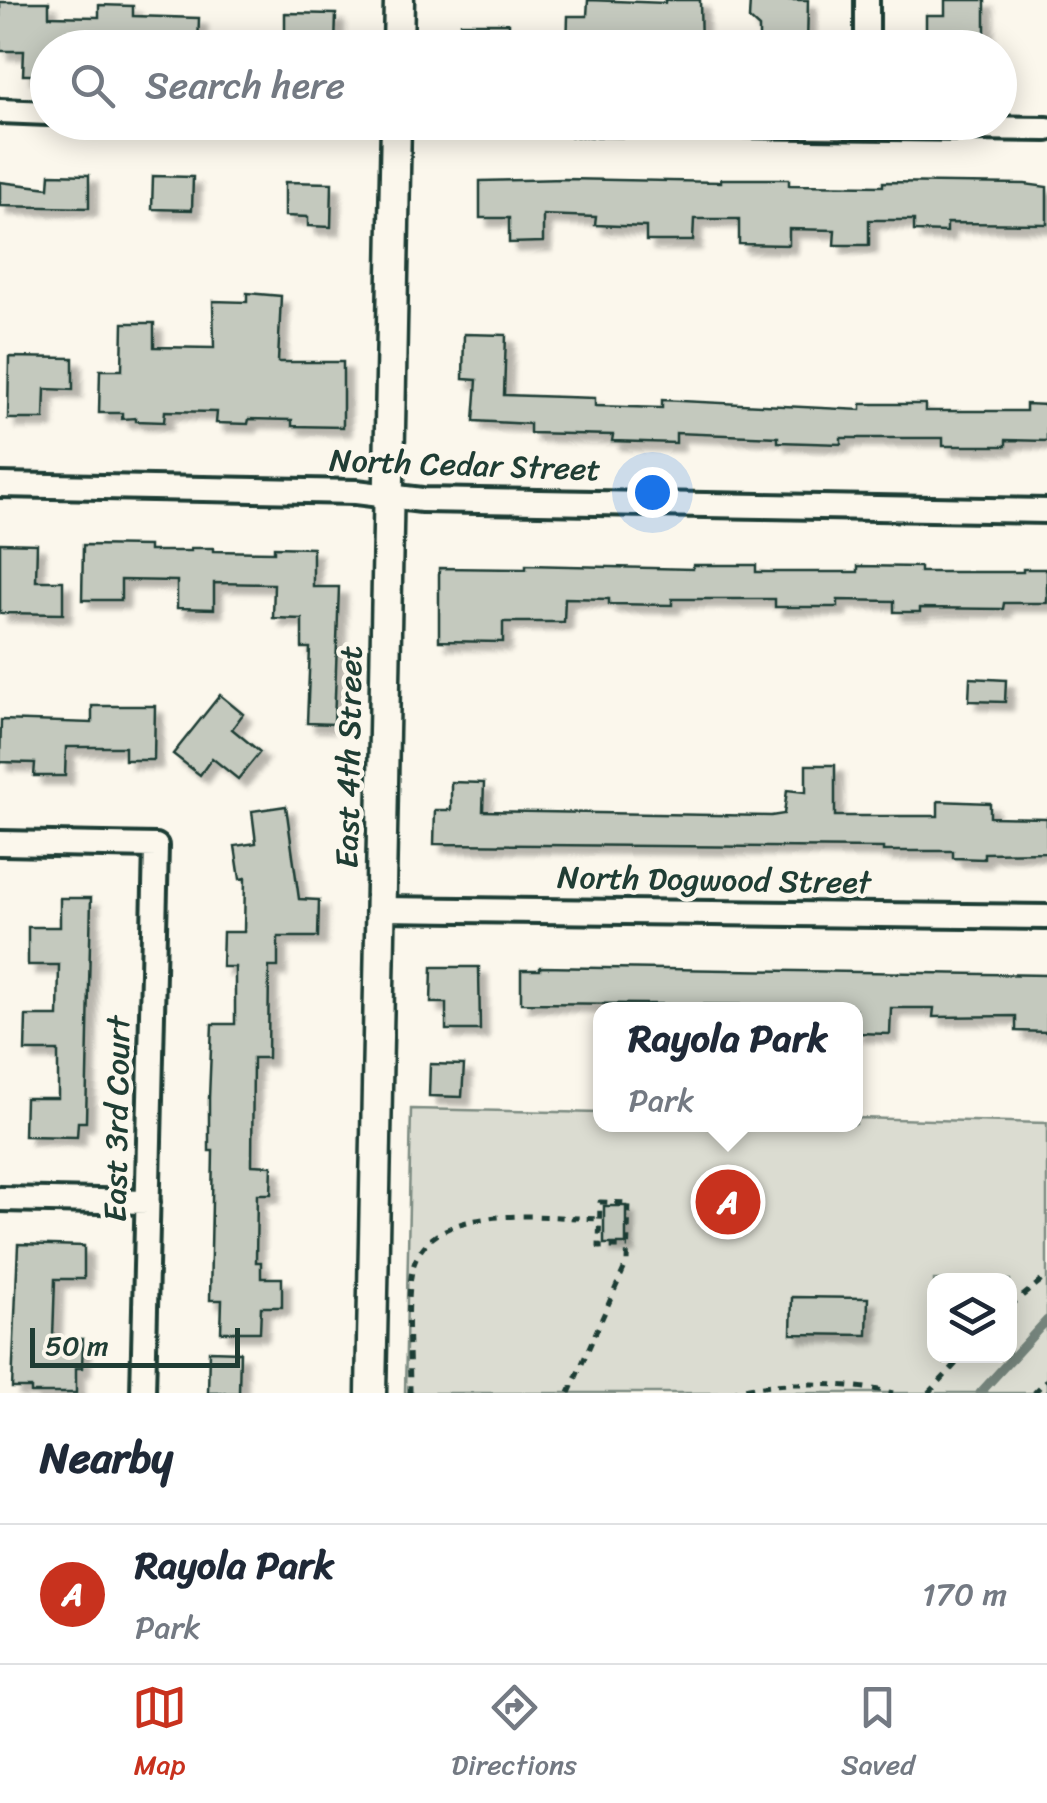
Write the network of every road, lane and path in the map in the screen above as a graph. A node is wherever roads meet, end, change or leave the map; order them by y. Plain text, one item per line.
1 (399, 0) edge
2 (867, 0) edge
3 (398, 30) edge
4 (866, 30) edge
5 (0, 111) edge
6 (30, 112) edge
7 (1017, 128) edge
8 (1047, 129) edge
9 (396, 140) edge
10 (0, 485) edge
11 (388, 496) junction
12 (1047, 511) edge
13 (0, 843) edge
14 (381, 909) junction
15 (1047, 917) edge
16 (0, 1198) edge
17 (148, 1202) junction
18 (600, 1220) junction
19 (628, 1247) junction
20 (1047, 1276) edge
21 (1017, 1300) edge
22 (956, 1363) edge
23 (1047, 1380) edge
24 (143, 1393) edge
25 (371, 1393) edge
26 (410, 1393) edge
27 (568, 1393) edge
28 (730, 1393) edge
29 (893, 1393) edge
30 (928, 1393) edge
31 (1034, 1393) edge

1 - 3 street
2 - 4 street
5 - 6 street
7 - 8 street
9 - 11 street, East 4th Street
10 - 11 street, North Cedar Street
11 - 12 street, North Cedar Street
11 - 14 street, East 4th Street
13 - 17 street, East 3rd Court
14 - 15 street, North Dogwood Street
14 - 25 street, East 4th Street
16 - 17 street
17 - 24 street, East 3rd Court
18 - 19 path
18 - 19 path
18 - 26 path
19 - 27 path
20 - 21 path
22 - 30 path
23 - 31 path
28 - 29 path

